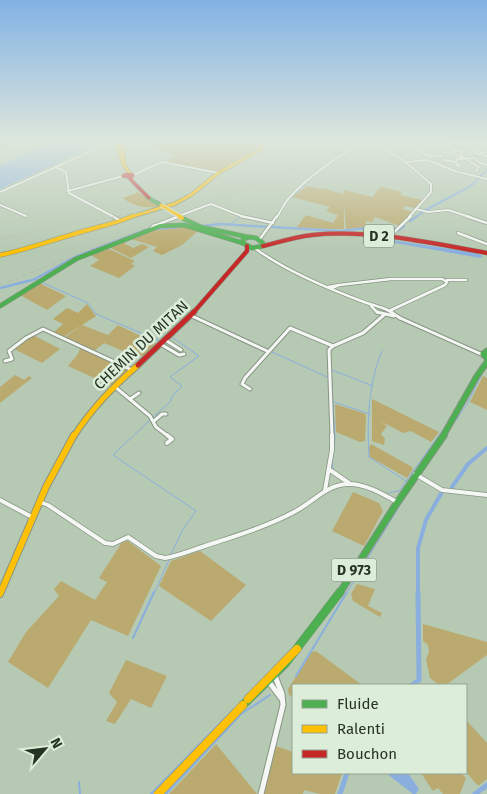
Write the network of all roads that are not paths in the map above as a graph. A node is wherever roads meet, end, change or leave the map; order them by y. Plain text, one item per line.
1 (31, 178) edge
2 (67, 178) edge
3 (120, 178) edge
4 (129, 178) edge
5 (212, 178) edge
6 (311, 178) edge
7 (425, 178) edge
8 (68, 191) junction
9 (0, 192) edge
10 (1, 206) edge
11 (416, 209) junction
12 (26, 216) dead end
13 (122, 222) junction
14 (273, 223) junction
15 (487, 223) edge
16 (151, 229) junction
17 (458, 233) dead end
18 (390, 236) dead end
19 (253, 243) junction
20 (487, 244) edge
21 (487, 253) edge
22 (0, 255) edge
23 (466, 280) dead end
24 (447, 282) junction
25 (330, 288) junction
26 (366, 304) junction
27 (0, 306) edge
28 (379, 306) junction
29 (377, 311) junction
30 (387, 312) junction
31 (192, 316) junction
32 (377, 320) junction
33 (164, 343) junction
34 (332, 346) junction
35 (181, 350) dead end
36 (267, 351) junction
37 (184, 354) dead end
38 (486, 357) edge
39 (5, 361) dead end
40 (132, 370) junction
41 (114, 386) junction
42 (250, 388) dead end
43 (139, 393) dead end
44 (130, 399) junction
45 (166, 414) dead end
46 (154, 421) junction
47 (167, 443) dead end
48 (330, 469) junction
49 (415, 474) junction
50 (350, 484) junction
51 (325, 490) junction
52 (487, 495) edge
53 (0, 500) edge
54 (40, 502) junction
55 (397, 502) junction
56 (33, 517) junction
57 (0, 594) edge
58 (308, 637) junction
59 (288, 657) junction
60 (275, 676) junction
61 (268, 681) junction
62 (282, 699) junction
63 (158, 794) edge
64 (261, 794) edge

1 - 9 street
2 - 8 street
3 - 8 street
4 - 19 main road, D 2, bridge
5 - 13 main road
6 - 14 street, CHEMIN DU MITAN
7 - 11 street
8 - 13 street
10 - 12 street
11 - 15 street
11 - 18 street
13 - 22 main road
14 - 16 street
14 - 19 street, CHEMIN DU MITAN
16 - 19 main road
16 - 27 main road
17 - 20 street
19 - 21 main road, D 2
19 - 25 street
19 - 31 main road, CHEMIN DU MITAN
23 - 24 street
24 - 25 street
24 - 30 street
25 - 26 street
26 - 28 street
26 - 29 street
28 - 29 street
28 - 30 street
29 - 30 street
29 - 32 street
30 - 32 street
30 - 38 street
31 - 33 main road, CHEMIN DU MITAN
31 - 36 street
32 - 34 street
33 - 35 street
33 - 37 street
33 - 40 main road, CHEMIN DU MITAN
34 - 36 street
34 - 48 street
36 - 42 street
38 - 49 main road, D 973
39 - 40 street
40 - 41 main road, CHEMIN DU MITAN
41 - 44 street
41 - 54 main road, CHEMIN DU MITAN
43 - 44 street
44 - 46 street
45 - 46 street
46 - 47 street
48 - 50 street
48 - 51 street
49 - 52 street
49 - 55 main road, D 973
50 - 51 street
50 - 55 street
51 - 54 street
53 - 56 street
54 - 56 main road, CHEMIN DU MITAN
55 - 58 main road, D 973
56 - 57 main road, CHEMIN DU MITAN
58 - 59 main road, D 973
58 - 60 main road, D 973
59 - 60 street
59 - 61 main road, D 973
60 - 61 main road, D 973
60 - 62 street
61 - 62 street
61 - 63 main road, D 973
62 - 64 street

